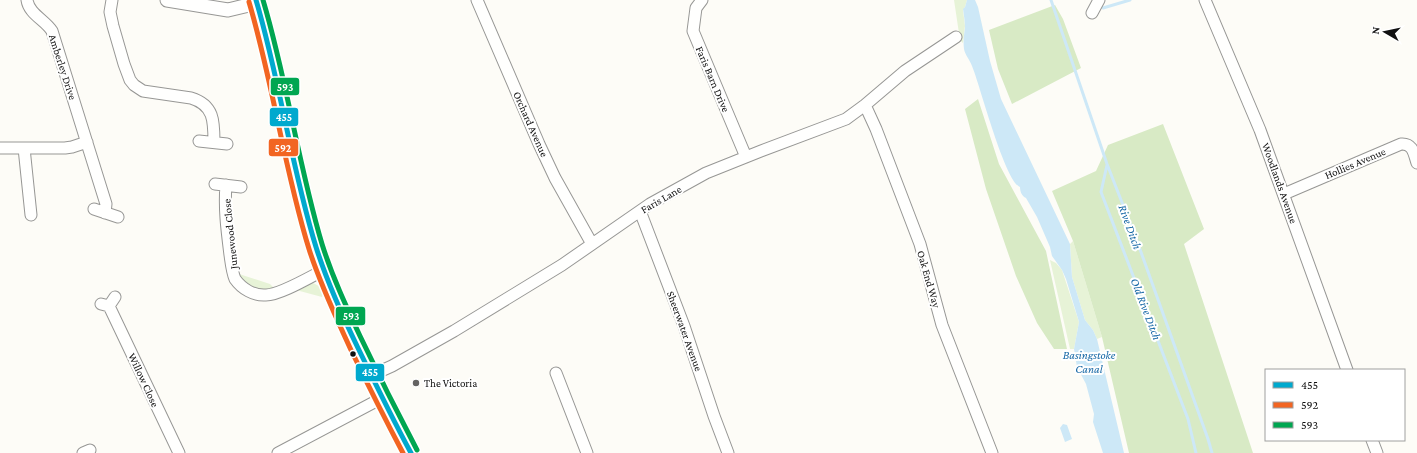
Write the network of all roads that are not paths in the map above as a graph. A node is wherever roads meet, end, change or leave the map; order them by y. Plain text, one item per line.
1 (27, 0) edge
2 (112, 0) edge
3 (166, 0) edge
4 (477, 0) edge
5 (702, 0) edge
6 (1099, 0) edge
7 (1205, 0) edge
8 (257, 1) edge
9 (1092, 13) dead end
10 (956, 38) dead end
11 (865, 105) junction
12 (199, 141) dead end
13 (86, 142) junction
14 (214, 142) junction
15 (227, 144) dead end
16 (0, 148) edge
17 (24, 148) junction
18 (746, 157) junction
19 (1417, 163) edge
20 (215, 184) dead end
21 (226, 185) junction
22 (241, 187) dead end
23 (1284, 194) junction
24 (26, 209) dead end
25 (94, 209) dead end
26 (640, 211) junction
27 (105, 213) junction
28 (118, 217) dead end
29 (592, 244) junction
30 (324, 270) junction
31 (109, 303) dead end
32 (1347, 369) edge
33 (556, 373) dead end
34 (372, 375) junction
35 (382, 398) junction
36 (1372, 441) edge
37 (179, 453) edge
38 (278, 453) edge
39 (411, 453) edge
40 (587, 453) edge
41 (728, 453) edge
42 (992, 453) edge
43 (1377, 453) edge

1 - 13 street, Amberley Drive
2 - 14 street
3 - 8 street
4 - 29 street, Orchard Avenue
5 - 18 street, Faris Barn Drive
6 - 9 street
7 - 23 street, Woodlands Avenue
8 - 30 main road
10 - 11 street, Faris Lane
11 - 18 street, Faris Lane
11 - 42 street, Oak End Way
12 - 14 street
13 - 17 street
13 - 27 street, Amberley Drive
14 - 15 street
16 - 17 street
17 - 24 street
18 - 26 street, Faris Lane
19 - 23 street, Hollies Avenue
20 - 21 street, Junewood Close
21 - 22 street, Junewood Close
21 - 30 street, Junewood Close
23 - 32 street, Woodlands Avenue
25 - 27 street
26 - 29 street, Faris Lane
26 - 41 street, Sheerwater Avenue
27 - 28 street
29 - 34 street, Faris Lane
30 - 34 main road
31 - 37 street, Willow Close
33 - 40 street
34 - 35 main road
35 - 38 street
35 - 39 main road
36 - 43 street

